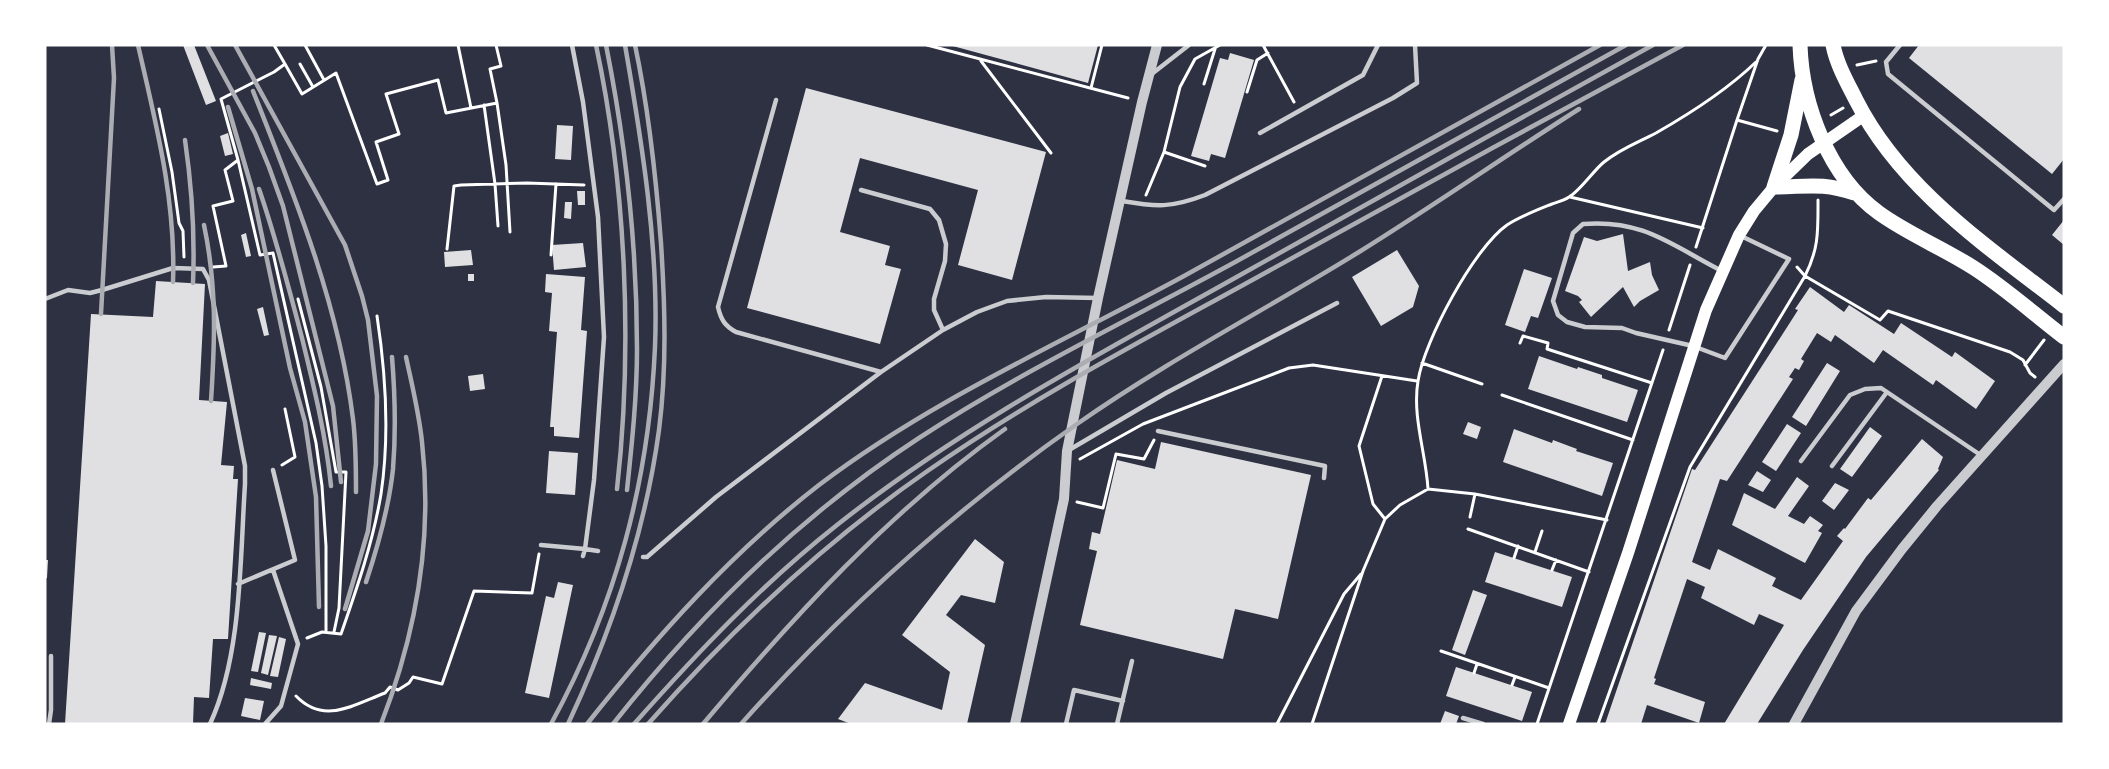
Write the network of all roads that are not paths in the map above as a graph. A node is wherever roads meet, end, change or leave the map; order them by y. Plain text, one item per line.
1 (572, 45) edge
2 (1157, 45) edge
3 (1189, 45) edge
4 (1378, 45) edge
5 (1415, 45) edge
6 (1800, 45) edge
7 (1833, 45) edge
8 (1899, 45) edge
9 (1148, 76) junction
10 (1803, 78) junction
11 (776, 100) dead end
12 (1863, 116) junction
13 (1260, 133) dead end
14 (1823, 144) junction
15 (1774, 187) junction
16 (861, 190) dead end
17 (1854, 193) junction
18 (2064, 199) edge
19 (1119, 201) junction
20 (1739, 235) junction
21 (1722, 271) junction
22 (1098, 298) junction
23 (45, 299) edge
24 (1337, 303) dead end
25 (2064, 306) edge
26 (943, 330) junction
27 (2064, 337) edge
28 (1693, 346) junction
29 (2064, 364) edge
30 (882, 372) junction
31 (1887, 392) junction
32 (1158, 431) road end
33 (1067, 451) junction
34 (1982, 456) junction
35 (1801, 461) dead end
36 (1832, 466) dead end
37 (273, 470) road end
38 (1324, 478) dead end
39 (541, 545) road end
40 (585, 549) junction
41 (598, 551) dead end
42 (583, 556) dead end
43 (643, 557) dead end
44 (273, 570) junction
45 (238, 584) junction
46 (51, 656) dead end
47 (1132, 661) dead end
48 (1123, 701) junction
49 (1463, 718) dead end
50 (49, 724) edge
51 (210, 724) edge
52 (265, 724) edge
53 (1015, 724) edge
54 (1066, 724) edge
55 (1117, 724) edge
56 (1483, 724) edge
57 (1569, 724) edge
58 (1794, 724) edge

1 - 40 lane
2 - 9 street
3 - 9 lane
4 - 13 lane
5 - 19 lane
6 - 10 main road
7 - 12 main road
8 - 18 lane
9 - 19 street
10 - 14 main road
10 - 15 main road
11 - 30 lane
12 - 14 main road
12 - 25 main road
14 - 15 main road
14 - 17 main road
15 - 17 main road
15 - 20 main road
16 - 26 lane
17 - 27 main road
19 - 22 street
20 - 21 main road
20 - 28 lane
21 - 28 main road
21 - 28 lane
22 - 26 lane
22 - 33 street
23 - 45 lane
24 - 33 lane
26 - 30 lane
28 - 57 main road
29 - 34 street
30 - 43 lane
31 - 34 lane
31 - 35 lane
31 - 36 lane
32 - 38 lane
33 - 53 street
34 - 58 street
37 - 44 lane
39 - 40 lane
40 - 41 lane
40 - 42 lane
44 - 45 lane
44 - 52 lane
45 - 51 lane
46 - 50 lane
47 - 48 lane
48 - 54 lane
48 - 55 lane
49 - 56 lane

